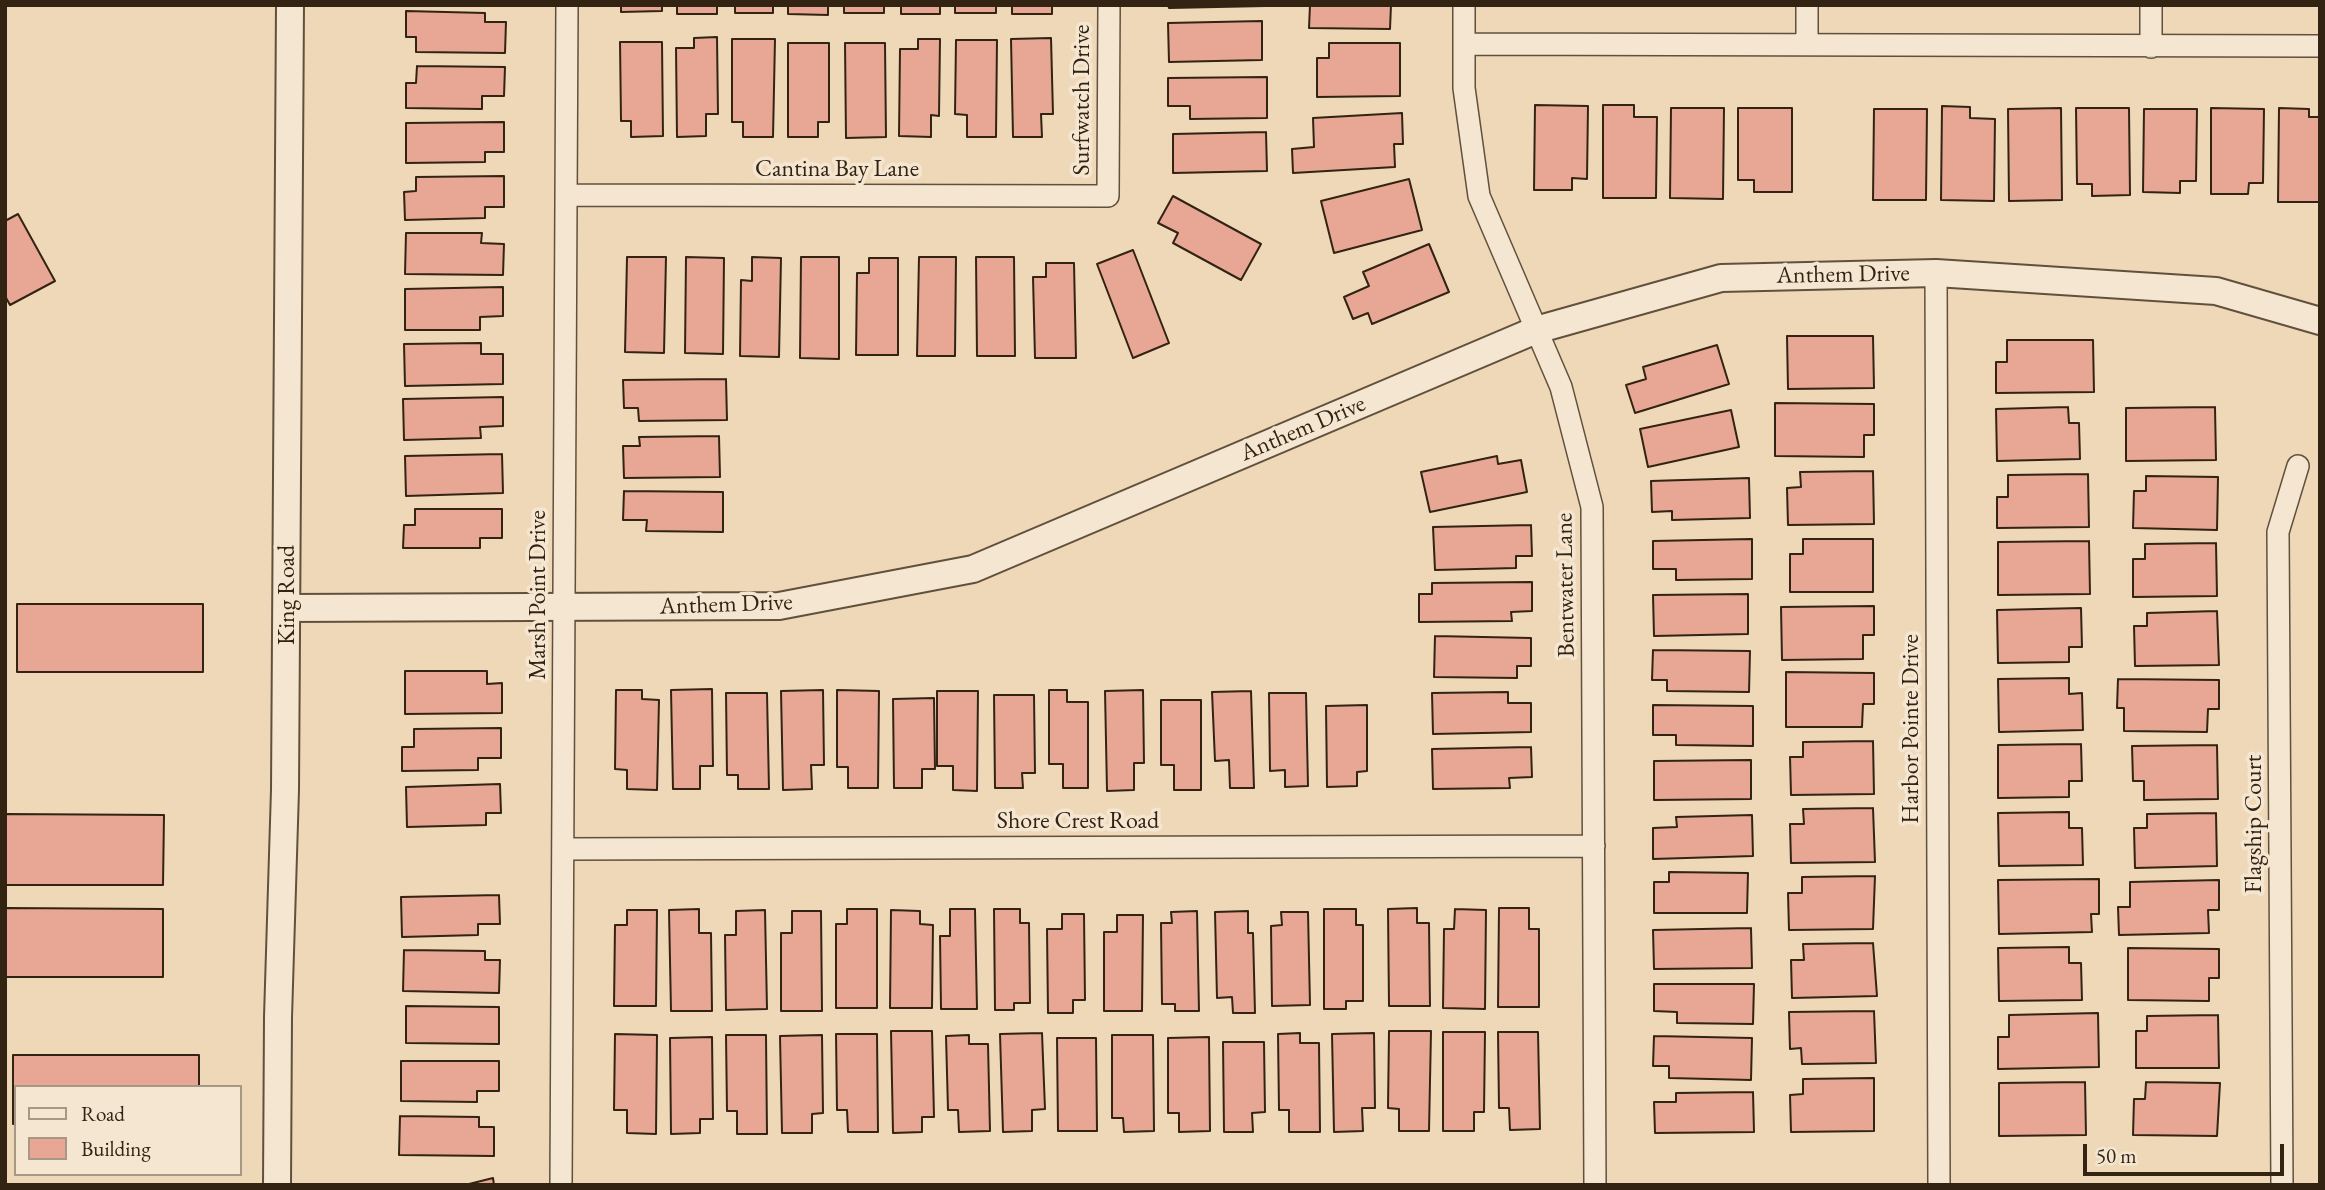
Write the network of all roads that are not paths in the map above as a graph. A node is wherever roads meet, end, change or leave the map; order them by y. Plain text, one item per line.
1 (290, 5) edge
2 (567, 5) edge
3 (1109, 5) edge
4 (1464, 5) edge
5 (1808, 5) edge
6 (2151, 5) edge
7 (1464, 44) junction
8 (1807, 45) junction
9 (2320, 46) edge
10 (2151, 47) junction
11 (566, 195) junction
12 (1108, 196) joint
13 (1936, 273) junction
14 (2320, 321) edge
15 (1536, 330) junction
16 (2298, 466) dead end
17 (287, 608) junction
18 (564, 609) junction
19 (1594, 846) junction
20 (563, 849) junction
21 (277, 1185) edge
22 (561, 1185) edge
23 (1595, 1185) edge
24 (1939, 1185) edge
25 (2282, 1185) edge

1 - 17 street, King Road
2 - 11 street, Marsh Point Drive
3 - 12 street, Surfwatch Drive
4 - 7 street, Bentwater Lane
5 - 8 street
6 - 10 street
7 - 8 street
7 - 15 street, Bentwater Lane
8 - 10 street
9 - 10 street
11 - 12 street, Cantina Bay Lane
11 - 18 street, Marsh Point Drive
13 - 14 street, Anthem Drive
13 - 15 street, Anthem Drive
13 - 24 street, Harbor Pointe Drive
15 - 18 street, Anthem Drive
15 - 19 street, Bentwater Lane
16 - 25 street, Flagship Court
17 - 18 street, Anthem Drive
17 - 21 street, King Road
18 - 20 street, Marsh Point Drive
19 - 20 street, Shore Crest Road
19 - 23 street, Bentwater Lane
20 - 22 street, Marsh Point Drive

